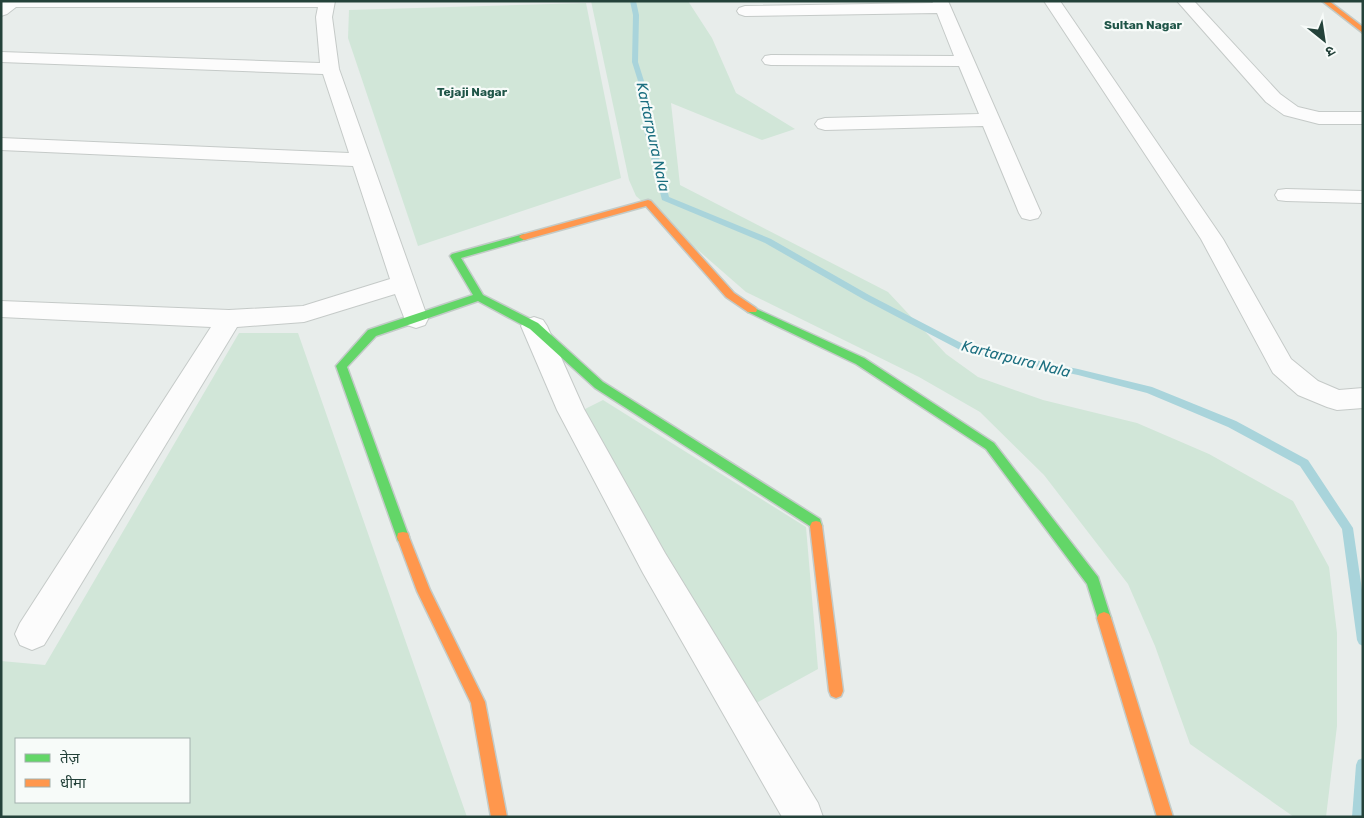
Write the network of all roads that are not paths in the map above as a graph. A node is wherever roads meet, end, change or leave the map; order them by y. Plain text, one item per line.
1 (1052, 1) edge
2 (1185, 1) edge
3 (1325, 1) edge
4 (327, 2) edge
5 (941, 4) edge
6 (1, 11) edge
7 (745, 11) dead end
8 (1363, 31) edge
9 (1, 57) edge
10 (771, 60) dead end
11 (966, 61) junction
12 (330, 69) junction
13 (1363, 118) edge
14 (991, 120) junction
15 (825, 124) dead end
16 (1, 144) edge
17 (360, 160) junction
18 (1286, 195) dead end
19 (1363, 198) edge
20 (1030, 213) dead end
21 (404, 283) junction
22 (479, 296) junction
23 (1, 309) edge
24 (229, 319) junction
25 (416, 319) junction
26 (534, 326) junction
27 (1363, 398) edge
28 (32, 634) dead end
29 (836, 691) dead end
30 (499, 817) edge
31 (804, 817) edge
32 (1165, 817) edge

1 - 27 street
2 - 13 street
3 - 8 street
4 - 6 street
4 - 12 street
5 - 7 street
5 - 11 street
9 - 12 street
10 - 11 street
11 - 14 street
12 - 17 street
14 - 15 street
14 - 20 street
16 - 17 street
17 - 21 street
18 - 19 street
21 - 24 street
21 - 25 street
22 - 25 street
22 - 26 street
22 - 32 street
23 - 24 street
24 - 28 street
25 - 30 street
26 - 29 street
26 - 31 street

